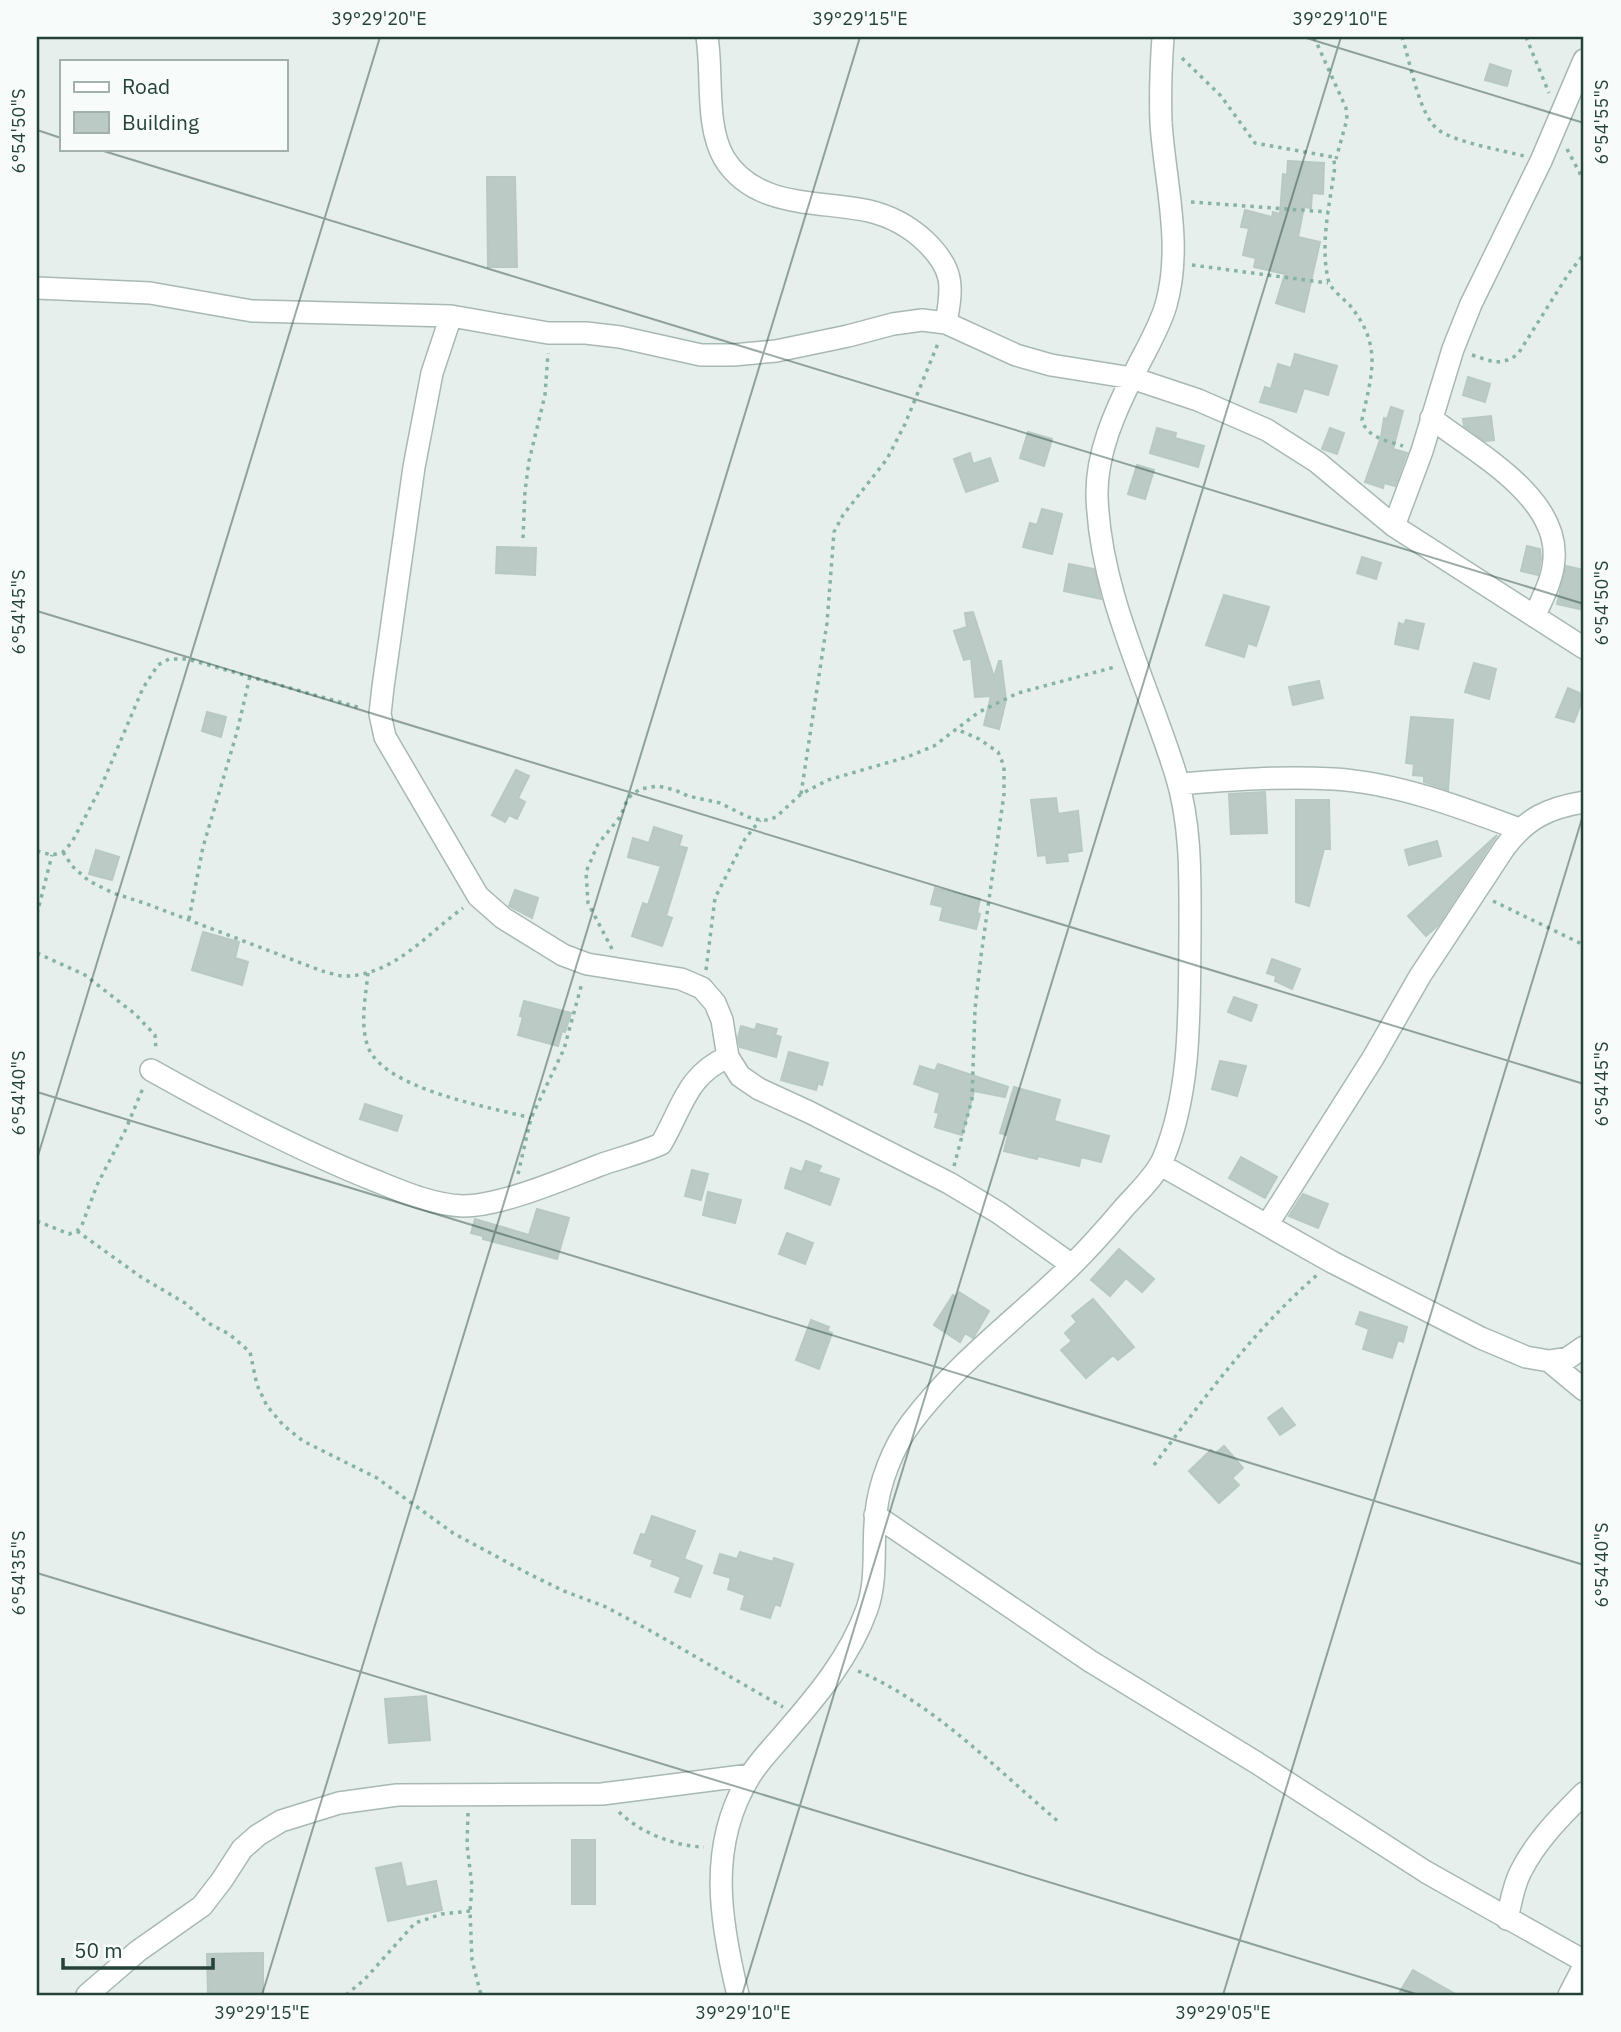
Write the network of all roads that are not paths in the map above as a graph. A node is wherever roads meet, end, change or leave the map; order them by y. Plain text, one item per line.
1 (707, 37) edge
2 (1163, 39) edge
3 (1584, 60) edge
4 (37, 288) edge
5 (451, 316) junction
6 (946, 323) junction
7 (1132, 378) junction
8 (1431, 418) junction
9 (1394, 526) junction
10 (1535, 615) junction
11 (1584, 648) edge
12 (1179, 784) junction
13 (1584, 802) edge
14 (1519, 829) junction
15 (727, 1058) junction
16 (151, 1070) road end
17 (1161, 1164) junction
18 (1267, 1225) junction
19 (1072, 1265) junction
20 (1584, 1347) edge
21 (1549, 1361) junction
22 (1584, 1390) edge
23 (875, 1515) junction
24 (750, 1775) junction
25 (1584, 1793) edge
26 (1507, 1919) junction
27 (1584, 1963) edge
28 (87, 1995) edge
29 (738, 1995) edge
30 (1569, 1995) edge

1 - 6 street
2 - 7 street
3 - 8 street
4 - 5 street
5 - 6 street
5 - 15 street
6 - 7 street
7 - 9 street
7 - 12 street
8 - 9 street
8 - 10 street
9 - 10 street
10 - 11 street
12 - 14 street
12 - 17 street
13 - 14 street
14 - 18 street
15 - 16 street
15 - 19 street
17 - 18 street
17 - 19 street
18 - 21 street
19 - 23 street
20 - 21 street
21 - 22 street
23 - 24 street
23 - 26 street
24 - 28 street
24 - 29 street
25 - 26 street
26 - 27 street
27 - 30 street

